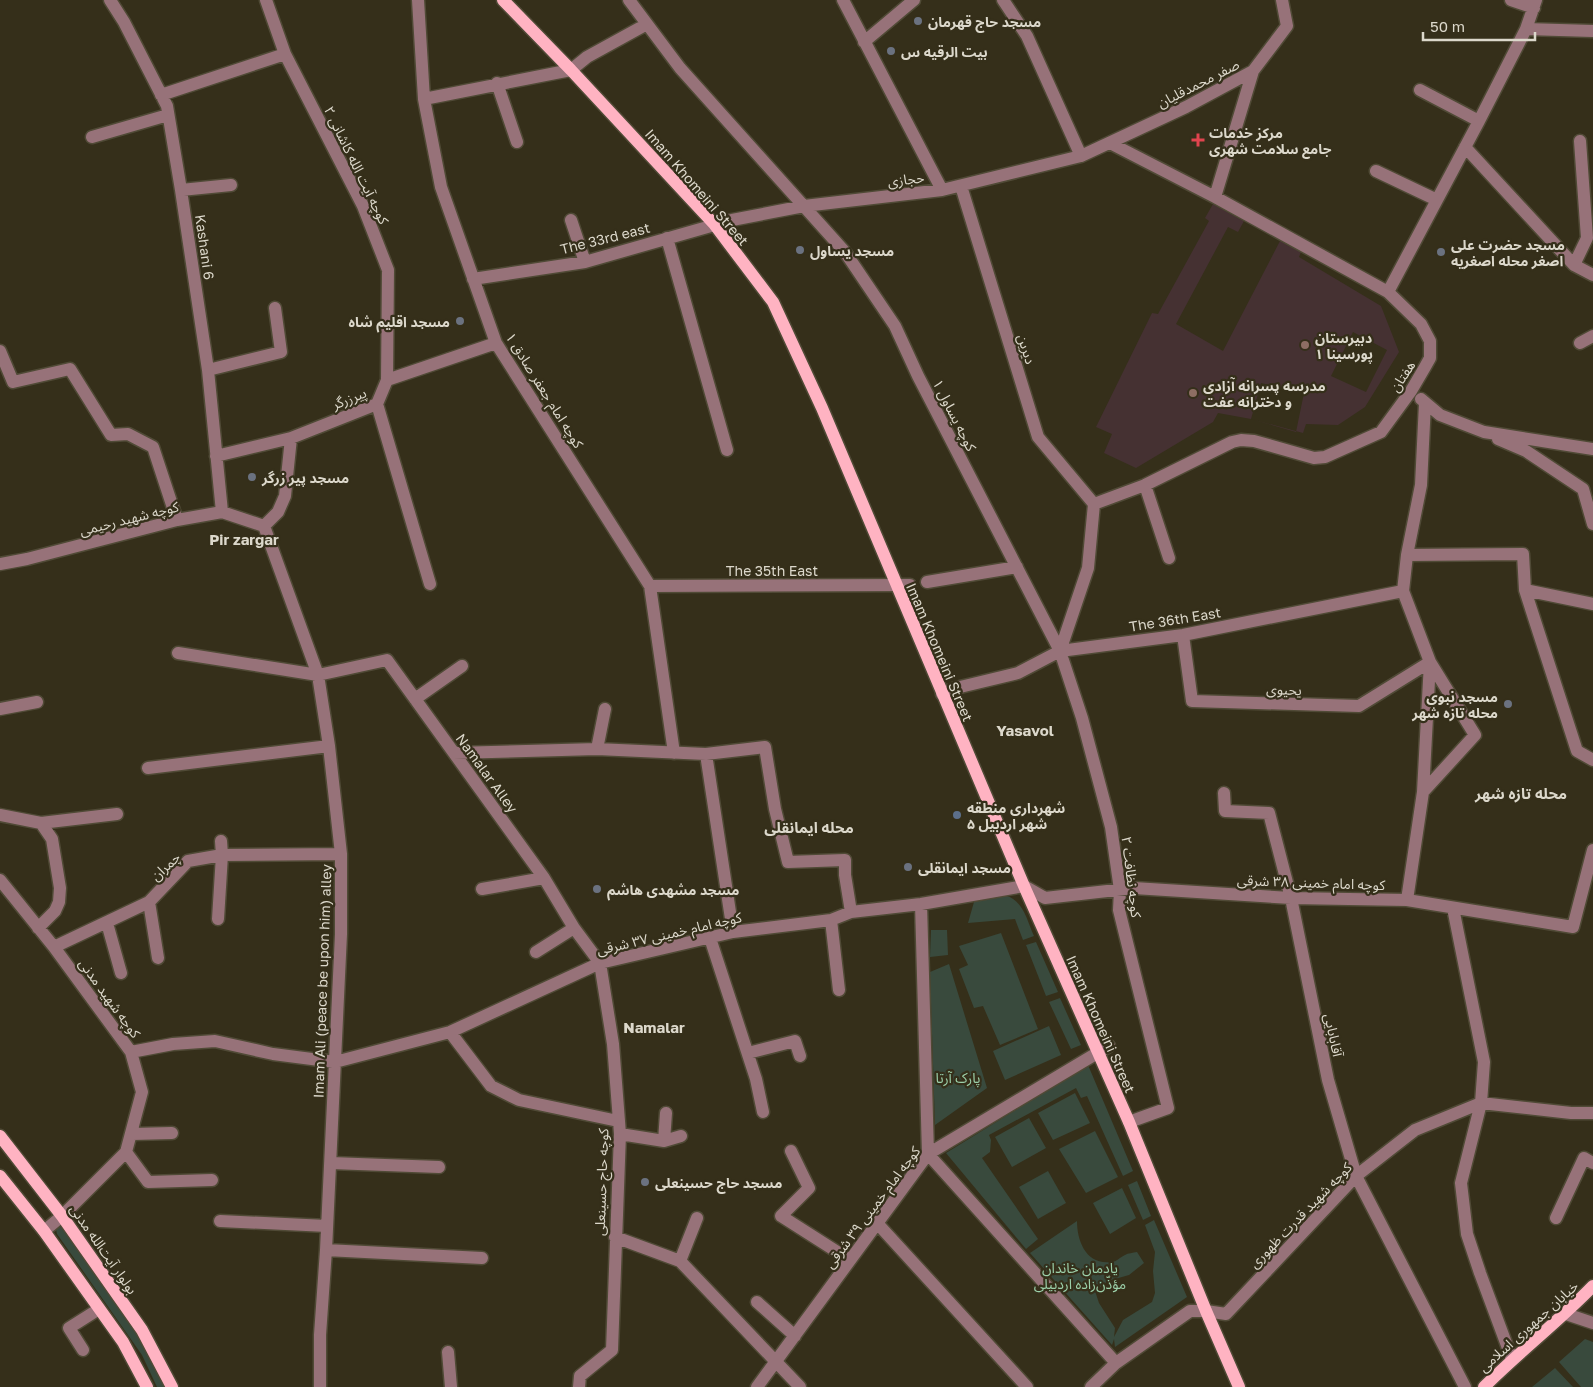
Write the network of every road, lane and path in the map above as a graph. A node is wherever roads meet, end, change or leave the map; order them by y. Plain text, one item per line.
1 (110, 0) edge
2 (266, 0) edge
3 (418, 0) edge
4 (504, 0) edge
5 (629, 0) edge
6 (843, 0) edge
7 (914, 0) edge
8 (1003, 0) edge
9 (1282, 0) edge
10 (1511, 0) edge
11 (1535, 4) edge
12 (647, 24) junction
13 (1526, 29) junction
14 (1593, 31) edge
15 (864, 42) junction
16 (285, 54) junction
17 (571, 70) junction
18 (1254, 71) junction
19 (497, 83) junction
20 (1420, 90) dead end
21 (161, 94) junction
22 (424, 99) junction
23 (168, 115) junction
24 (1479, 121) junction
25 (92, 137) dead end
26 (1580, 141) dead end
27 (518, 142) dead end
28 (1110, 142) junction
29 (1465, 147) junction
30 (1081, 156) junction
31 (1376, 171) dead end
32 (232, 184) dead end
33 (960, 186) junction
34 (181, 190) junction
35 (942, 190) junction
36 (1215, 197) junction
37 (1437, 200) junction
38 (804, 206) junction
39 (572, 220) dead end
40 (732, 220) joint
41 (714, 224) junction
42 (667, 238) junction
43 (585, 262) junction
44 (1574, 265) junction
45 (1593, 275) edge
46 (473, 279) junction
47 (1388, 292) junction
48 (275, 308) dead end
49 (1593, 336) edge
50 (496, 343) junction
51 (1580, 343) dead end
52 (0, 351) edge
53 (208, 370) junction
54 (387, 380) junction
55 (1411, 391) junction
56 (1425, 403) junction
57 (377, 404) junction
58 (1484, 432) junction
59 (291, 438) junction
60 (1593, 449) edge
61 (727, 450) dead end
62 (216, 456) junction
63 (1144, 485) junction
64 (1094, 504) junction
65 (222, 512) junction
66 (177, 520) junction
67 (1593, 524) edge
68 (264, 526) junction
69 (1407, 555) junction
70 (1169, 558) dead end
71 (0, 564) edge
72 (1017, 567) junction
73 (927, 582) dead end
74 (430, 584) dead end
75 (895, 585) junction
76 (910, 585) dead end
77 (650, 586) junction
78 (1525, 590) junction
79 (1403, 591) junction
80 (1593, 604) edge
81 (1183, 634) junction
82 (1060, 651) junction
83 (178, 653) dead end
84 (1430, 662) junction
85 (462, 666) dead end
86 (318, 675) junction
87 (942, 694) junction
88 (415, 698) junction
89 (37, 702) dead end
90 (0, 709) edge
91 (605, 710) dead end
92 (329, 746) junction
93 (597, 749) junction
94 (454, 753) junction
95 (674, 753) junction
96 (706, 754) junction
97 (1593, 760) edge
98 (148, 768) dead end
99 (1423, 792) junction
100 (1224, 793) dead end
101 (117, 814) dead end
102 (0, 815) edge
103 (41, 823) junction
104 (221, 842) dead end
105 (1593, 850) edge
106 (341, 854) junction
107 (222, 855) junction
108 (544, 878) junction
109 (0, 880) edge
110 (1024, 886) junction
111 (482, 889) dead end
112 (1120, 890) junction
113 (1291, 898) junction
114 (1407, 900) junction
115 (149, 902) junction
116 (921, 904) junction
117 (1453, 908) junction
118 (851, 912) junction
119 (218, 918) dead end
120 (831, 920) junction
121 (107, 923) junction
122 (38, 928) junction
123 (574, 928) junction
124 (733, 932) junction
125 (710, 938) junction
126 (54, 947) junction
127 (536, 952) dead end
128 (158, 958) dead end
129 (600, 963) junction
130 (120, 972) dead end
131 (840, 990) dead end
132 (450, 1032) junction
133 (1103, 1049) junction
134 (131, 1052) junction
135 (748, 1053) junction
136 (800, 1056) dead end
137 (335, 1062) junction
138 (1481, 1103) junction
139 (762, 1112) dead end
140 (666, 1113) dead end
141 (1593, 1113) edge
142 (1134, 1120) junction
143 (618, 1121) junction
144 (172, 1133) dead end
145 (132, 1134) junction
146 (620, 1134) junction
147 (0, 1136) edge
148 (681, 1136) dead end
149 (664, 1141) junction
150 (791, 1151) dead end
151 (126, 1152) junction
152 (928, 1154) junction
153 (331, 1163) junction
154 (1593, 1163) edge
155 (438, 1167) dead end
156 (0, 1176) edge
157 (1356, 1176) junction
158 (212, 1180) dead end
159 (62, 1216) junction
160 (697, 1218) dead end
161 (1556, 1218) dead end
162 (220, 1221) dead end
163 (877, 1223) junction
164 (327, 1226) junction
165 (44, 1231) junction
166 (615, 1237) junction
167 (326, 1250) junction
168 (482, 1258) dead end
169 (850, 1260) junction
170 (680, 1261) junction
171 (1593, 1286) edge
172 (757, 1302) dead end
173 (99, 1308) junction
174 (1206, 1311) junction
175 (1566, 1314) junction
176 (1593, 1323) edge
177 (795, 1336) junction
178 (83, 1350) dead end
179 (448, 1352) dead end
180 (1512, 1360) junction
181 (775, 1362) junction
182 (1116, 1363) junction
183 (147, 1387) edge
184 (172, 1387) edge
185 (320, 1387) edge
186 (452, 1387) edge
187 (579, 1387) edge
188 (757, 1387) edge
189 (800, 1387) edge
190 (1027, 1387) edge
191 (1091, 1387) edge
192 (1239, 1387) edge
193 (1465, 1387) edge
194 (1484, 1387) edge

1 - 21 street, Kashani 6
2 - 16 street, کوچه آیت الله کاشانی ۲
3 - 22 street, کوچه امام جعفر صادق ۱
4 - 17 main road, Imam Khomeini Street
5 - 12 street, کوچه یساول ۱
6 - 15 street
7 - 15 street
8 - 30 street
9 - 18 street, صفر محمدقلیان
10 - 11 street
11 - 13 street
12 - 17 street
12 - 38 street, کوچه یساول ۱
13 - 14 street
13 - 24 street
15 - 35 street
16 - 21 street
16 - 54 street, کوچه آیت الله کاشانی ۲
17 - 19 street
17 - 41 main road, Imam Khomeini Street
18 - 28 street, صفر محمدقلیان
18 - 36 street
19 - 22 street
19 - 27 street
20 - 24 street
21 - 23 street, Kashani 6
22 - 46 street, کوچه امام جعفر صادق ۱
23 - 25 street
23 - 34 street, Kashani 6
24 - 29 street
26 - 44 street
28 - 30 street, صفر محمدقلیان
28 - 36 street, هفتان
29 - 37 street
29 - 44 street
30 - 33 street, حجازی
31 - 37 street
32 - 34 street
33 - 35 street, حجازی
33 - 64 street, دیرین
34 - 53 street, Kashani 6
35 - 38 street, حجازی
36 - 47 street, هفتان
37 - 47 street
38 - 40 street, حجازی
38 - 72 street, کوچه یساول ۱
39 - 43 street
40 - 41 street, The 33rd east
41 - 42 street, The 33rd east
41 - 75 main road, Imam Khomeini Street
42 - 43 street, The 33rd east
42 - 61 street
43 - 46 street, The 33rd east
44 - 45 street
46 - 50 street, کوچه امام جعفر صادق ۱
47 - 55 street, هفتان
48 - 53 street
49 - 51 street
50 - 54 street
50 - 77 street, کوچه امام جعفر صادق ۱
52 - 66 street
53 - 62 street, Kashani 6
54 - 57 street, پیرزرگر
55 - 56 street
55 - 63 street, هفتان
56 - 58 street
56 - 69 street
57 - 59 street, پیرزرگر
57 - 74 street
58 - 60 street
58 - 67 street
59 - 62 street, پیرزرگر
59 - 68 street
62 - 65 street, Kashani 6
63 - 64 street, هفتان
63 - 70 street
64 - 82 street
65 - 66 street, کوچه شهید رحیمی
65 - 68 street, کوچه شهید رحیمی
66 - 71 street, کوچه شهید رحیمی
68 - 86 street, Imam Ali (peace be upon him) alley
69 - 78 street
69 - 79 street
72 - 73 street
72 - 82 street, کوچه یساول ۱
75 - 76 street, The 35th East
75 - 77 street, The 35th East
75 - 87 main road, Imam Khomeini Street
77 - 95 street, کوچه امام جعفر صادق ۱
78 - 80 street
78 - 97 street
79 - 81 street, The 36th East
79 - 84 street
81 - 82 street, The 36th East
81 - 84 street, یحیوی
82 - 87 street, The 36th East
82 - 112 street, کوچه نظافت ۲
83 - 86 street
84 - 99 street
84 - 99 street
85 - 88 street
86 - 88 street, Namalar Alley
86 - 92 street, Imam Ali (peace be upon him) alley
87 - 110 main road, Imam Khomeini Street
88 - 94 street, Namalar Alley
89 - 90 street
91 - 93 street
92 - 98 street
92 - 106 street, Imam Ali (peace be upon him) alley
93 - 94 street
93 - 95 street
94 - 108 street, Namalar Alley
95 - 96 street
96 - 118 street
96 - 124 street
99 - 114 street
100 - 113 street, آقابابایی
101 - 103 street
102 - 103 street
103 - 122 street
104 - 107 street
105 - 117 street, کوچه امام خمینی ۳۸ شرقی
106 - 107 street, چمران
106 - 137 street, Imam Ali (peace be upon him) alley
107 - 115 street, چمران
107 - 119 street
108 - 111 street
108 - 123 street, Namalar Alley
109 - 122 street, کوچه شهید مدنی
110 - 112 street, کوچه امام خمینی ۳۸ شرقی
110 - 116 street, کوچه امام خمینی ۳۷ شرقی
110 - 133 main road, Imam Khomeini Street
112 - 113 street, کوچه امام خمینی ۳۸ شرقی
112 - 142 street, کوچه نظافت ۲
113 - 114 street, کوچه امام خمینی ۳۸ شرقی
113 - 157 street, آقابابایی
114 - 117 street, کوچه امام خمینی ۳۸ شرقی
115 - 121 street, چمران
115 - 128 street
116 - 118 street, کوچه امام خمینی ۳۷ شرقی
116 - 152 street
117 - 138 street
118 - 120 street, کوچه امام خمینی ۳۷ شرقی
120 - 124 street, کوچه امام خمینی ۳۷ شرقی
120 - 131 street
121 - 126 street, چمران
121 - 130 street
122 - 126 street, کوچه شهید مدنی
123 - 127 street
123 - 129 street, Namalar Alley
124 - 125 street, کوچه امام خمینی ۳۷ شرقی
125 - 129 street, کوچه امام خمینی ۳۷ شرقی
125 - 135 street
126 - 134 street, کوچه شهید مدنی
129 - 132 street, کوچه امام خمینی ۳۷ شرقی
129 - 143 street, کوچه حاج حسینعلی
132 - 137 street, کوچه امام خمینی ۳۷ شرقی
132 - 143 street
133 - 142 main road, Imam Khomeini Street
133 - 152 street, کوچه امام خمینی ۳۹ شرقی
134 - 137 street
134 - 145 street, کوچه شهید مدنی
135 - 136 street
135 - 139 street
137 - 153 street, Imam Ali (peace be upon him) alley
138 - 141 street
138 - 157 street, کوچه شهید قدرت ظهوری
138 - 180 street
140 - 149 street
142 - 174 main road, Imam Khomeini Street
143 - 146 street, کوچه حاج حسینعلی
144 - 145 street
145 - 151 street, کوچه شهید مدنی
146 - 149 street
146 - 166 street, کوچه حاج حسینعلی
147 - 159 main road, بولوار آیت‌الله مدنی
148 - 149 street
150 - 169 street
151 - 158 street
151 - 159 street, کوچه شهید مدنی
152 - 163 street, کوچه امام خمینی ۳۹ شرقی
152 - 182 street
153 - 155 street
153 - 164 street, Imam Ali (peace be upon him) alley
154 - 161 street
156 - 165 main road
157 - 174 street, کوچه شهید قدرت ظهوری
157 - 193 street, آقابابایی
159 - 165 street, کوچه شهید مدنی
159 - 184 main road, بولوار آیت‌الله مدنی
160 - 170 street
162 - 164 street
163 - 169 street, کوچه امام خمینی ۳۹ شرقی
163 - 190 street
164 - 167 street, Imam Ali (peace be upon him) alley
165 - 173 main road
166 - 170 street
166 - 187 street, کوچه حاج حسینعلی
167 - 168 street
167 - 185 street, Imam Ali (peace be upon him) alley
169 - 177 street, کوچه امام خمینی ۳۹ شرقی
170 - 181 street
171 - 175 main road, خیابان جمهوری اسلامی
172 - 177 street
173 - 178 street
173 - 183 main road
174 - 182 street
174 - 192 main road, Imam Khomeini Street
175 - 176 street
175 - 180 main road, خیابان جمهوری اسلامی
177 - 181 street, کوچه امام خمینی ۳۹ شرقی
179 - 186 street
180 - 194 main road, خیابان جمهوری اسلامی
181 - 188 street, کوچه امام خمینی ۳۹ شرقی
181 - 189 street
182 - 191 street

